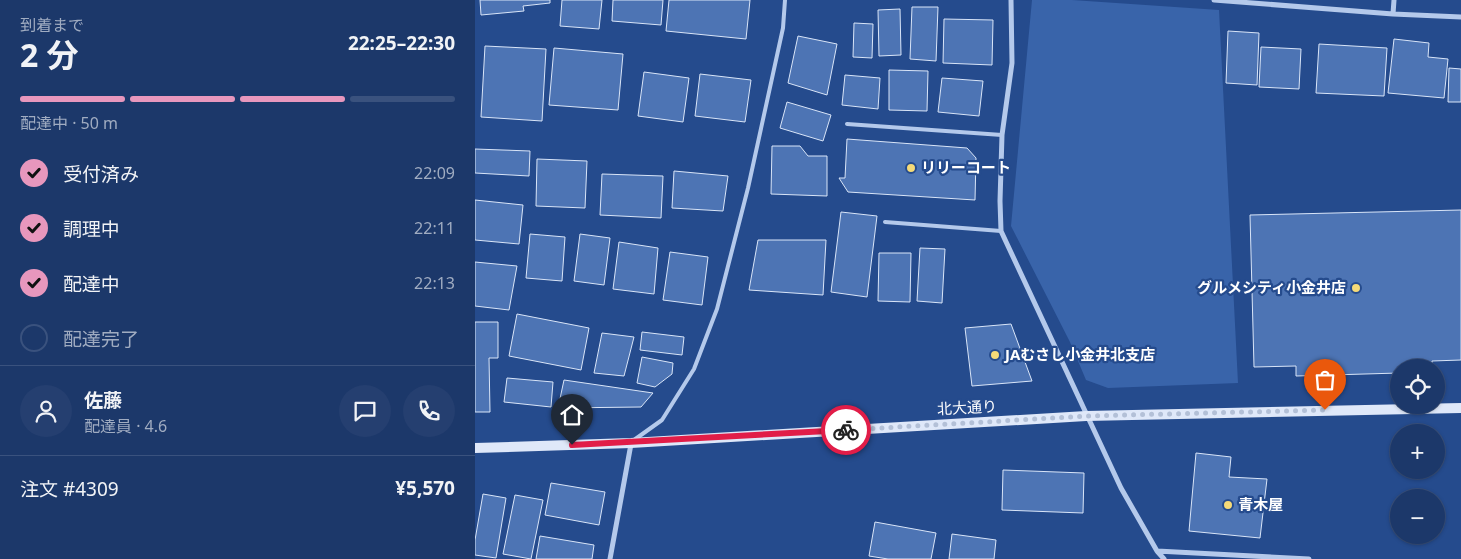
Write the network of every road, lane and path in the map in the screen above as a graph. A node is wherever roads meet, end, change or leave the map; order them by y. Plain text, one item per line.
1 (785, 0) edge
2 (1011, 0) edge
3 (1214, 0) edge
4 (1394, 0) edge
5 (1393, 14) junction
6 (1461, 17) edge
7 (847, 124) dead end
8 (1002, 135) junction
9 (885, 222) dead end
10 (1001, 231) junction
11 (1461, 408) edge
12 (1087, 416) junction
13 (631, 443) junction
14 (475, 448) edge
15 (1157, 551) junction
16 (610, 559) edge
17 (1164, 559) edge
18 (1309, 559) edge

1 - 13 lane
2 - 8 street
3 - 5 street
4 - 5 street
5 - 6 street
7 - 8 lane
8 - 10 street
9 - 10 lane
10 - 12 street
11 - 12 street, 北大通り
12 - 13 street, 北大通り
12 - 15 street
13 - 14 street, 北大通り
13 - 16 street
15 - 17 street
15 - 18 street

